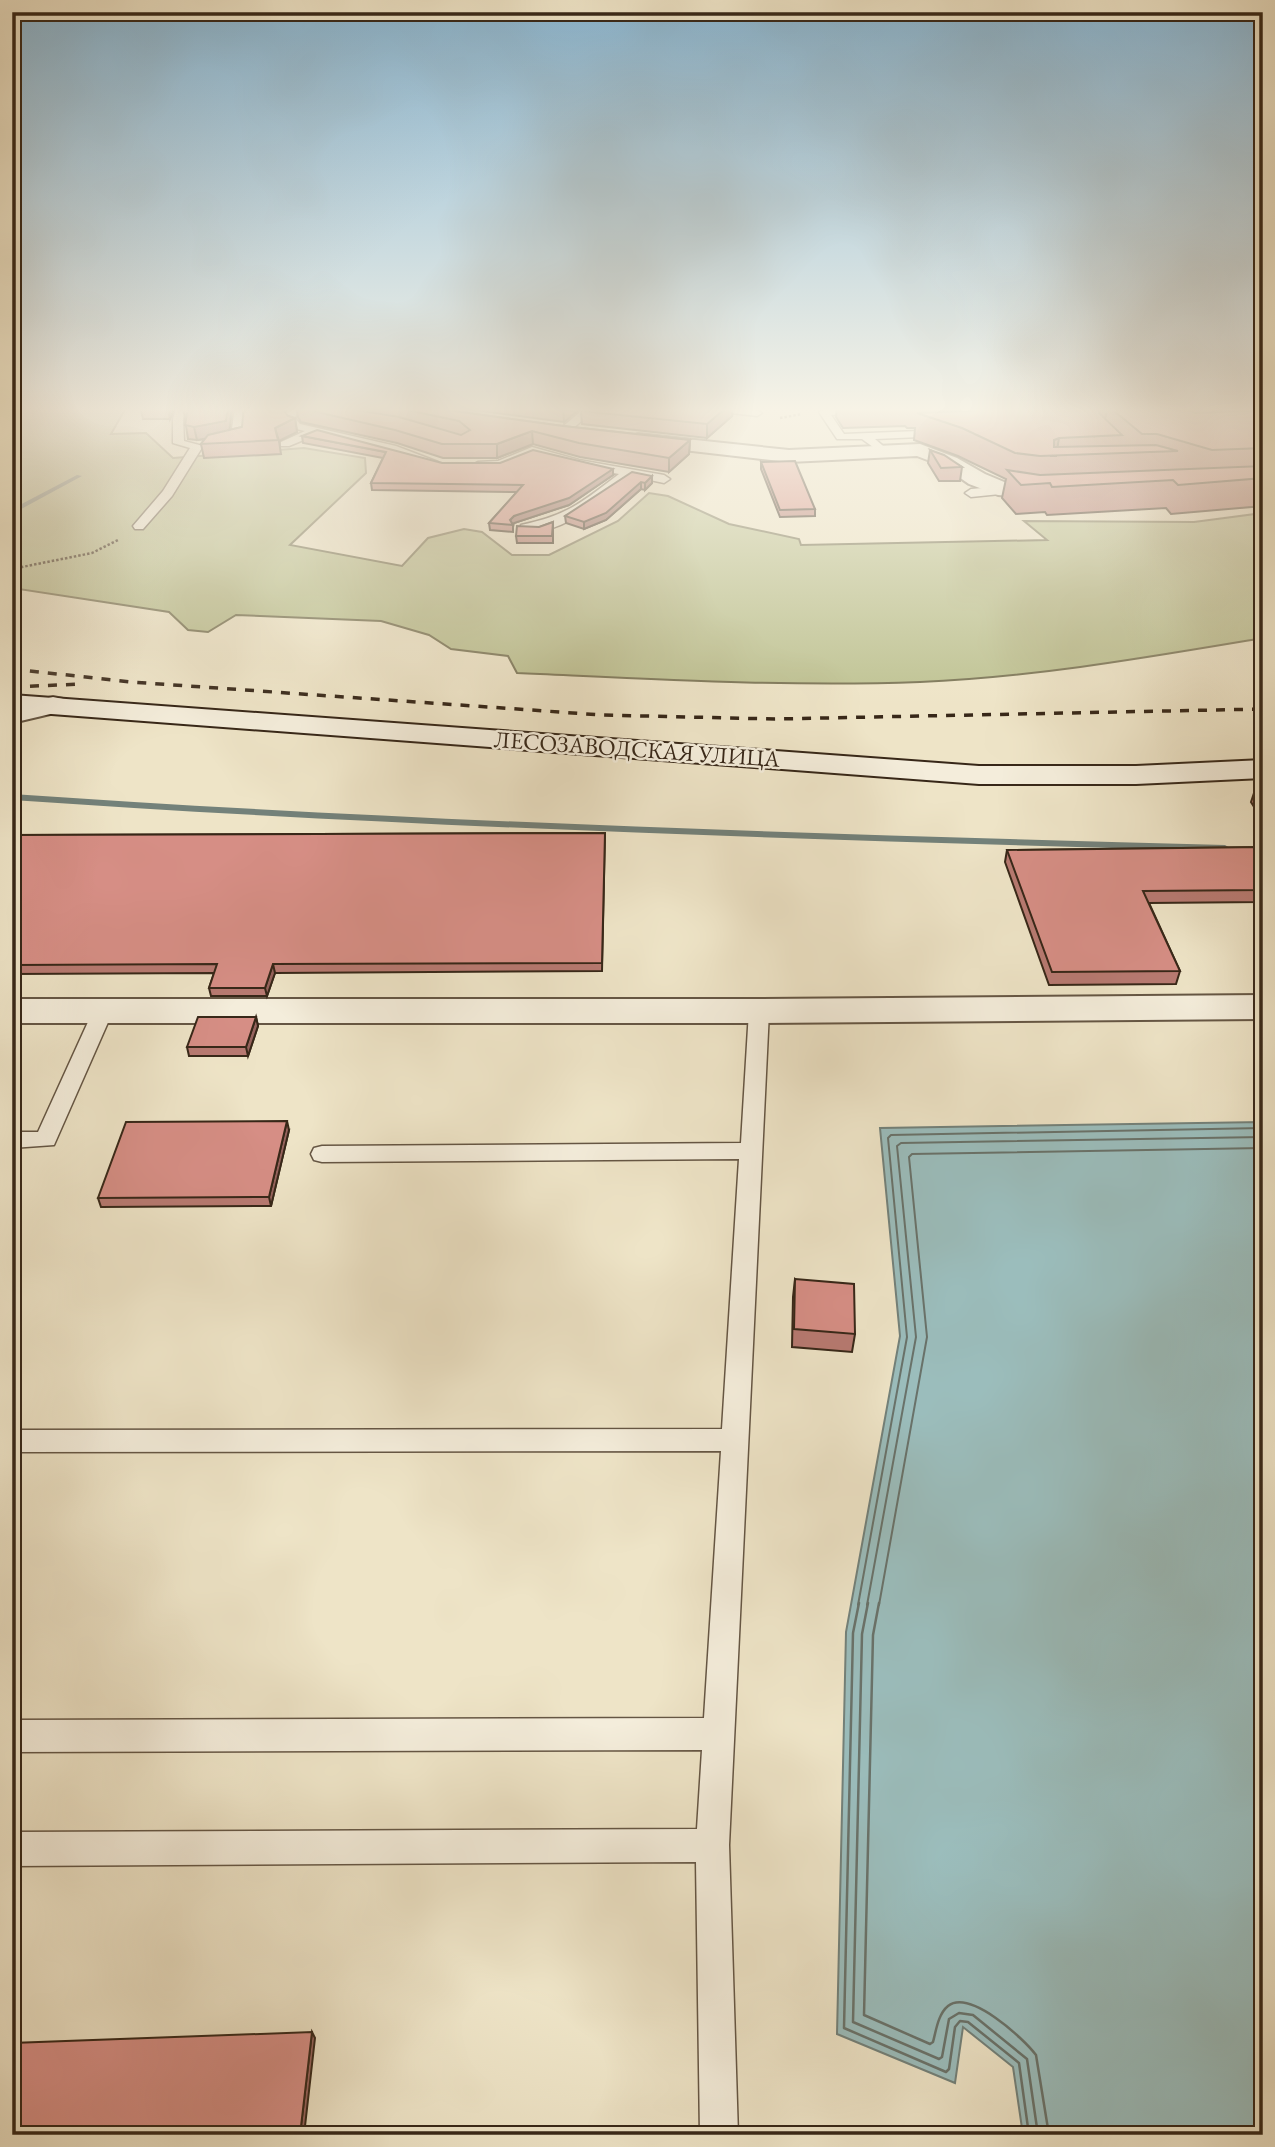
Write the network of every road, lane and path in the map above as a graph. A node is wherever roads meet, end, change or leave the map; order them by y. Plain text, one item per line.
1 (156, 506) edge
2 (584, 506) edge
3 (139, 526) joint
4 (519, 529) edge
5 (12, 569) edge
6 (12, 704) edge
7 (53, 705) junction
8 (12, 715) edge
9 (1263, 769) edge
10 (1263, 1007) edge
11 (12, 1011) edge
12 (103, 1011) junction
13 (759, 1011) junction
14 (12, 1140) edge
15 (752, 1152) junction
16 (322, 1154) dead end
17 (736, 1440) junction
18 (12, 1441) edge
19 (718, 1734) junction
20 (12, 1736) edge
21 (712, 1845) junction
22 (12, 1849) edge
23 (719, 2135) edge

1 - 3 lane
2 - 4 lane
3 - 5 path
6 - 7 street, ЛЕСОЗАВОДСКАЯ УЛИЦА
7 - 8 street
7 - 9 street, ЛЕСОЗАВОДСКАЯ УЛИЦА
10 - 13 street
11 - 12 street
12 - 13 street
12 - 14 lane
13 - 15 lane
15 - 16 lane
15 - 17 lane
17 - 18 lane
17 - 19 lane
19 - 20 lane
19 - 21 lane
21 - 22 lane
21 - 23 lane

